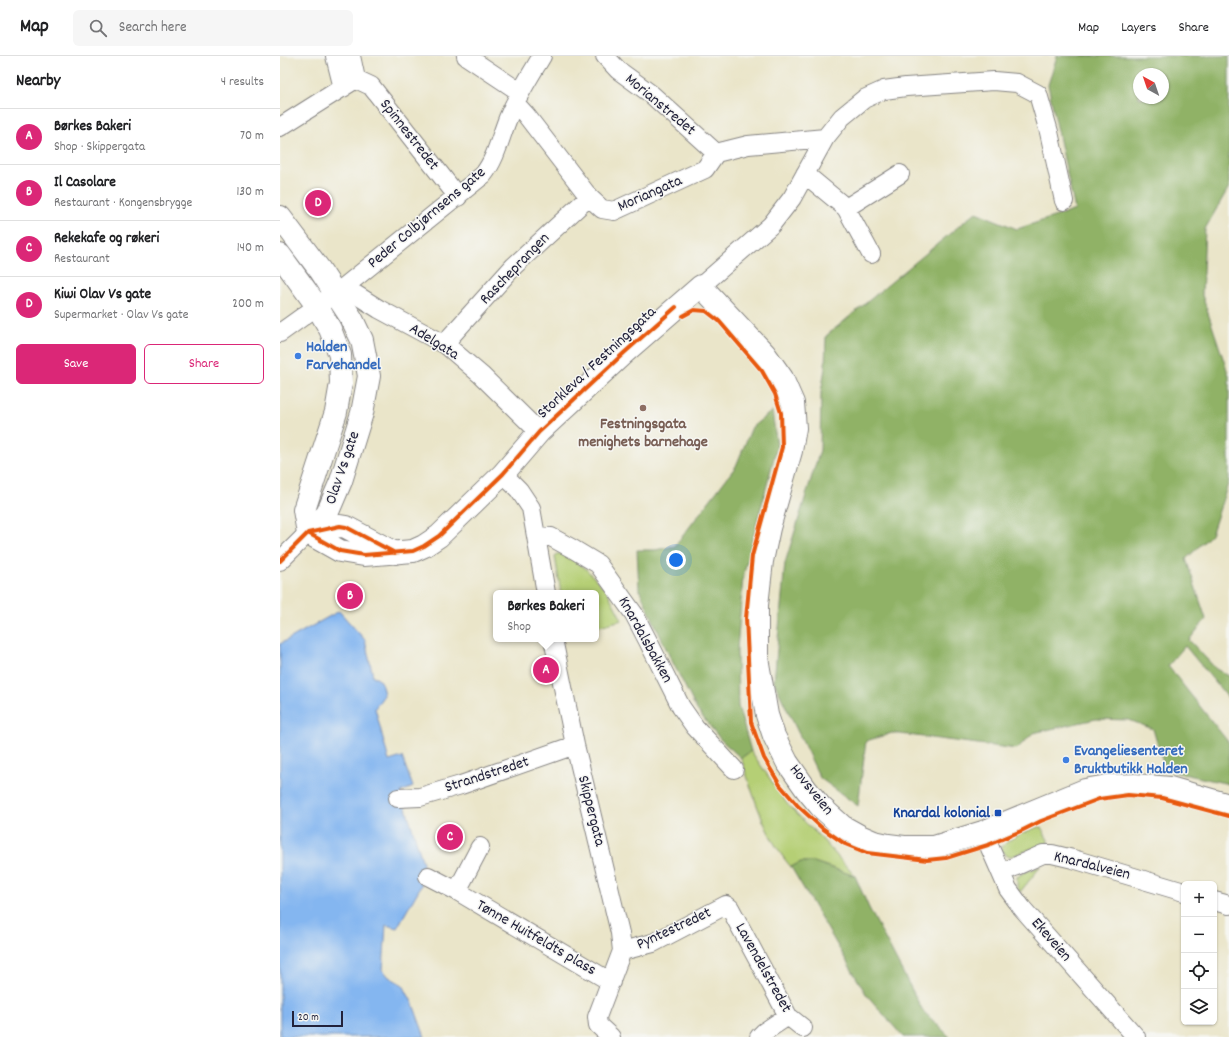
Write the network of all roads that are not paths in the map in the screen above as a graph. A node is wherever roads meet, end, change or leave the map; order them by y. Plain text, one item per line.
1 (335, 56) edge
2 (351, 56) edge
3 (466, 56) edge
4 (542, 56) edge
5 (605, 56) edge
6 (350, 83) junction
7 (518, 98) junction
8 (280, 127) edge
9 (825, 138) junction
10 (716, 154) junction
11 (805, 174) junction
12 (900, 174) dead end
13 (458, 197) junction
14 (589, 197) junction
15 (1064, 201) dead end
16 (846, 208) junction
17 (280, 217) edge
18 (871, 254) dead end
19 (280, 255) edge
20 (701, 286) junction
21 (340, 289) junction
22 (317, 306) junction
23 (280, 333) edge
24 (446, 345) junction
25 (539, 432) junction
26 (503, 474) junction
27 (308, 533) junction
28 (536, 536) junction
29 (280, 561) edge
30 (545, 590) edge
31 (554, 642) edge
32 (575, 745) junction
33 (734, 769) dead end
34 (398, 798) dead end
35 (1229, 805) edge
36 (982, 832) junction
37 (480, 847) dead end
38 (1001, 873) junction
39 (428, 876) dead end
40 (457, 891) junction
41 (1181, 891) edge
42 (1217, 902) edge
43 (726, 905) joint
44 (1229, 906) edge
45 (622, 951) junction
46 (611, 982) junction
47 (788, 1016) junction
48 (803, 1028) dead end
49 (611, 1037) edge
50 (759, 1037) edge
51 (1136, 1037) edge

1 - 6 street
2 - 6 street
3 - 7 street, Moriangata
4 - 7 street, Peder Colbjørnsens gate
5 - 10 street, Morianstredet
6 - 8 street
6 - 13 street, Spinnestredet
7 - 13 street, Peder Colbjørnsens gate
7 - 14 street, Moriangata
9 - 10 street
9 - 11 street, Storkleva / Festningsgata
9 - 15 street, Storkleva / Festningsgata
10 - 14 street, Moriangata
11 - 16 street
11 - 20 street, Storkleva / Festningsgata
12 - 16 street
13 - 21 street, Peder Colbjørnsens gate
14 - 24 street, Rascheprangen
16 - 18 street
17 - 21 street, Olav Vs gate
19 - 22 street, Olav Vs gate
20 - 25 street, Storkleva / Festningsgata
20 - 36 street, Hovsveien
21 - 22 street
21 - 24 street, Adelgata
21 - 27 street, Olav Vs gate
22 - 23 street
22 - 27 street, Olav Vs gate
24 - 25 street, Adelgata
25 - 26 street, Storkleva / Festningsgata
26 - 27 street, Storkleva / Festningsgata
26 - 28 street
27 - 29 street
28 - 30 street
28 - 33 street, Knardalsbakken
31 - 32 street, Skippergata
32 - 34 street, Strandstredet
32 - 45 street, Skippergata
35 - 36 street, Hovsveien
36 - 38 street, Ekeveien
37 - 40 street
38 - 41 street, Knardalveien
38 - 51 street, Ekeveien
39 - 40 street, Tønne Huitfeldts plass
40 - 46 street, Tønne Huitfeldts plass
42 - 44 street
43 - 45 street, Pyntestredet
43 - 47 street, Lavendelstredet
45 - 46 street, Skippergata
46 - 49 street, Tønne Huitfeldts plass
47 - 48 street, Lavendelstredet
47 - 50 street

